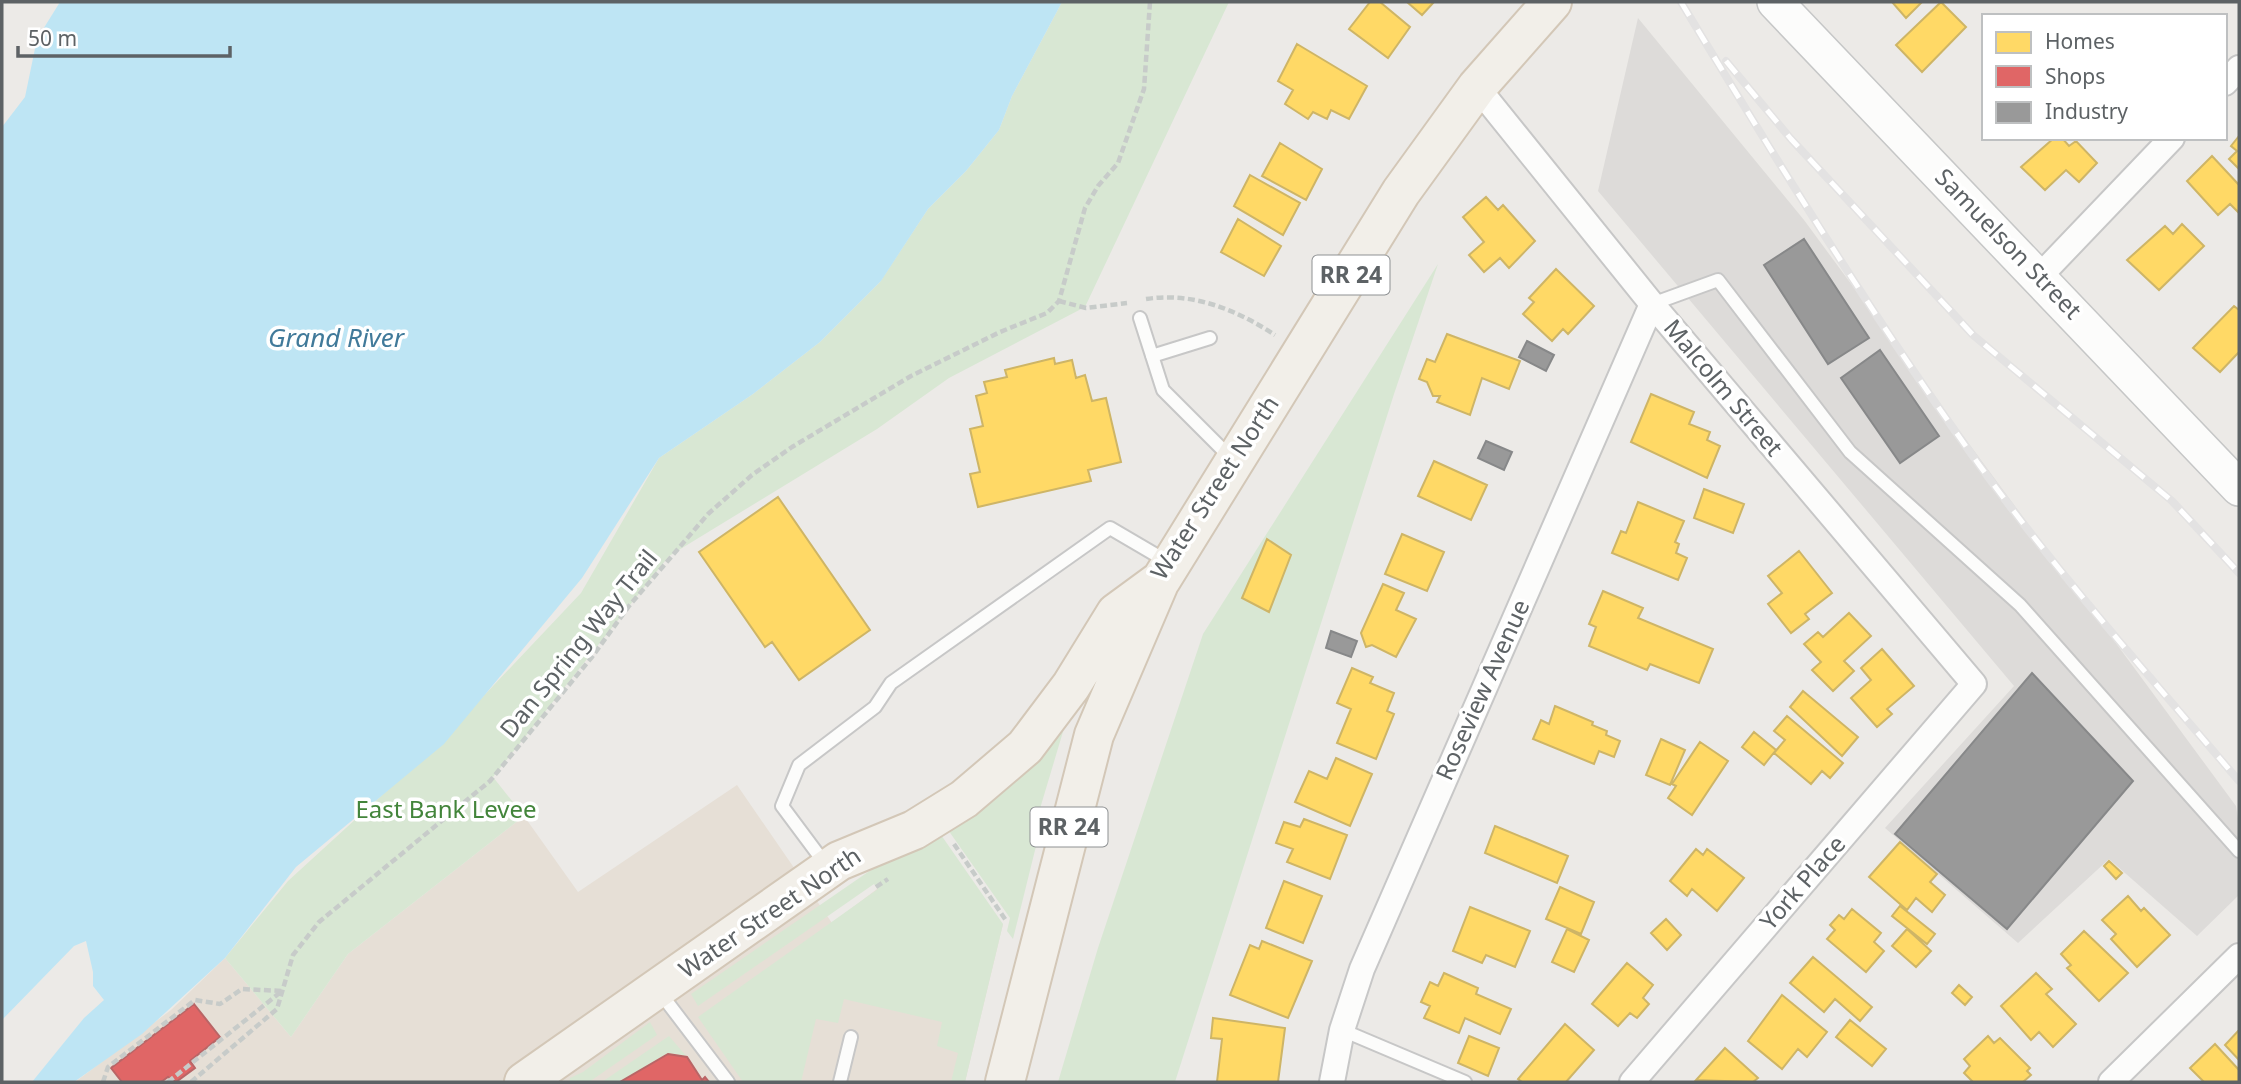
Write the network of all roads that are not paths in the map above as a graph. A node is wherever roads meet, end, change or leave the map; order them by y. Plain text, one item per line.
1 (1552, 2) edge
2 (1775, 2) edge
3 (2239, 68) edge
4 (2227, 81) edge
5 (1477, 87) junction
6 (2170, 140) edge
7 (2039, 277) junction
8 (1652, 304) junction
9 (1140, 318) dead end
10 (1210, 338) dead end
11 (1152, 356) junction
12 (1234, 461) junction
13 (2239, 488) edge
14 (1166, 572) junction
15 (1975, 684) joint
16 (2239, 851) edge
17 (828, 868) junction
18 (2239, 956) edge
19 (657, 989) junction
20 (1342, 1030) junction
21 (851, 1037) dead end
22 (524, 1082) edge
23 (728, 1082) edge
24 (840, 1082) edge
25 (1004, 1082) edge
26 (1332, 1082) edge
27 (1465, 1082) edge
28 (1632, 1082) edge
29 (2111, 1082) edge

1 - 5 main road, Water Street North / RR 24
2 - 7 street, Samuelson Street
3 - 4 street
5 - 8 street, Malcolm Street
5 - 12 main road, Water Street North / RR 24
6 - 7 street
7 - 13 street, Samuelson Street
8 - 15 street, Malcolm Street
8 - 16 lane
8 - 20 street, Roseview Avenue
9 - 11 lane
10 - 11 lane
11 - 12 lane
12 - 14 main road, Water Street North / RR 24
14 - 17 main road, Water Street North / RR 24
14 - 17 lane
14 - 25 main road, RR 24
15 - 28 street, York Place
17 - 19 main road, Water Street North / RR 24
18 - 29 street
19 - 22 main road, Water Street North / RR 24
19 - 23 lane
20 - 26 street, Roseview Avenue
20 - 27 lane
21 - 24 lane

